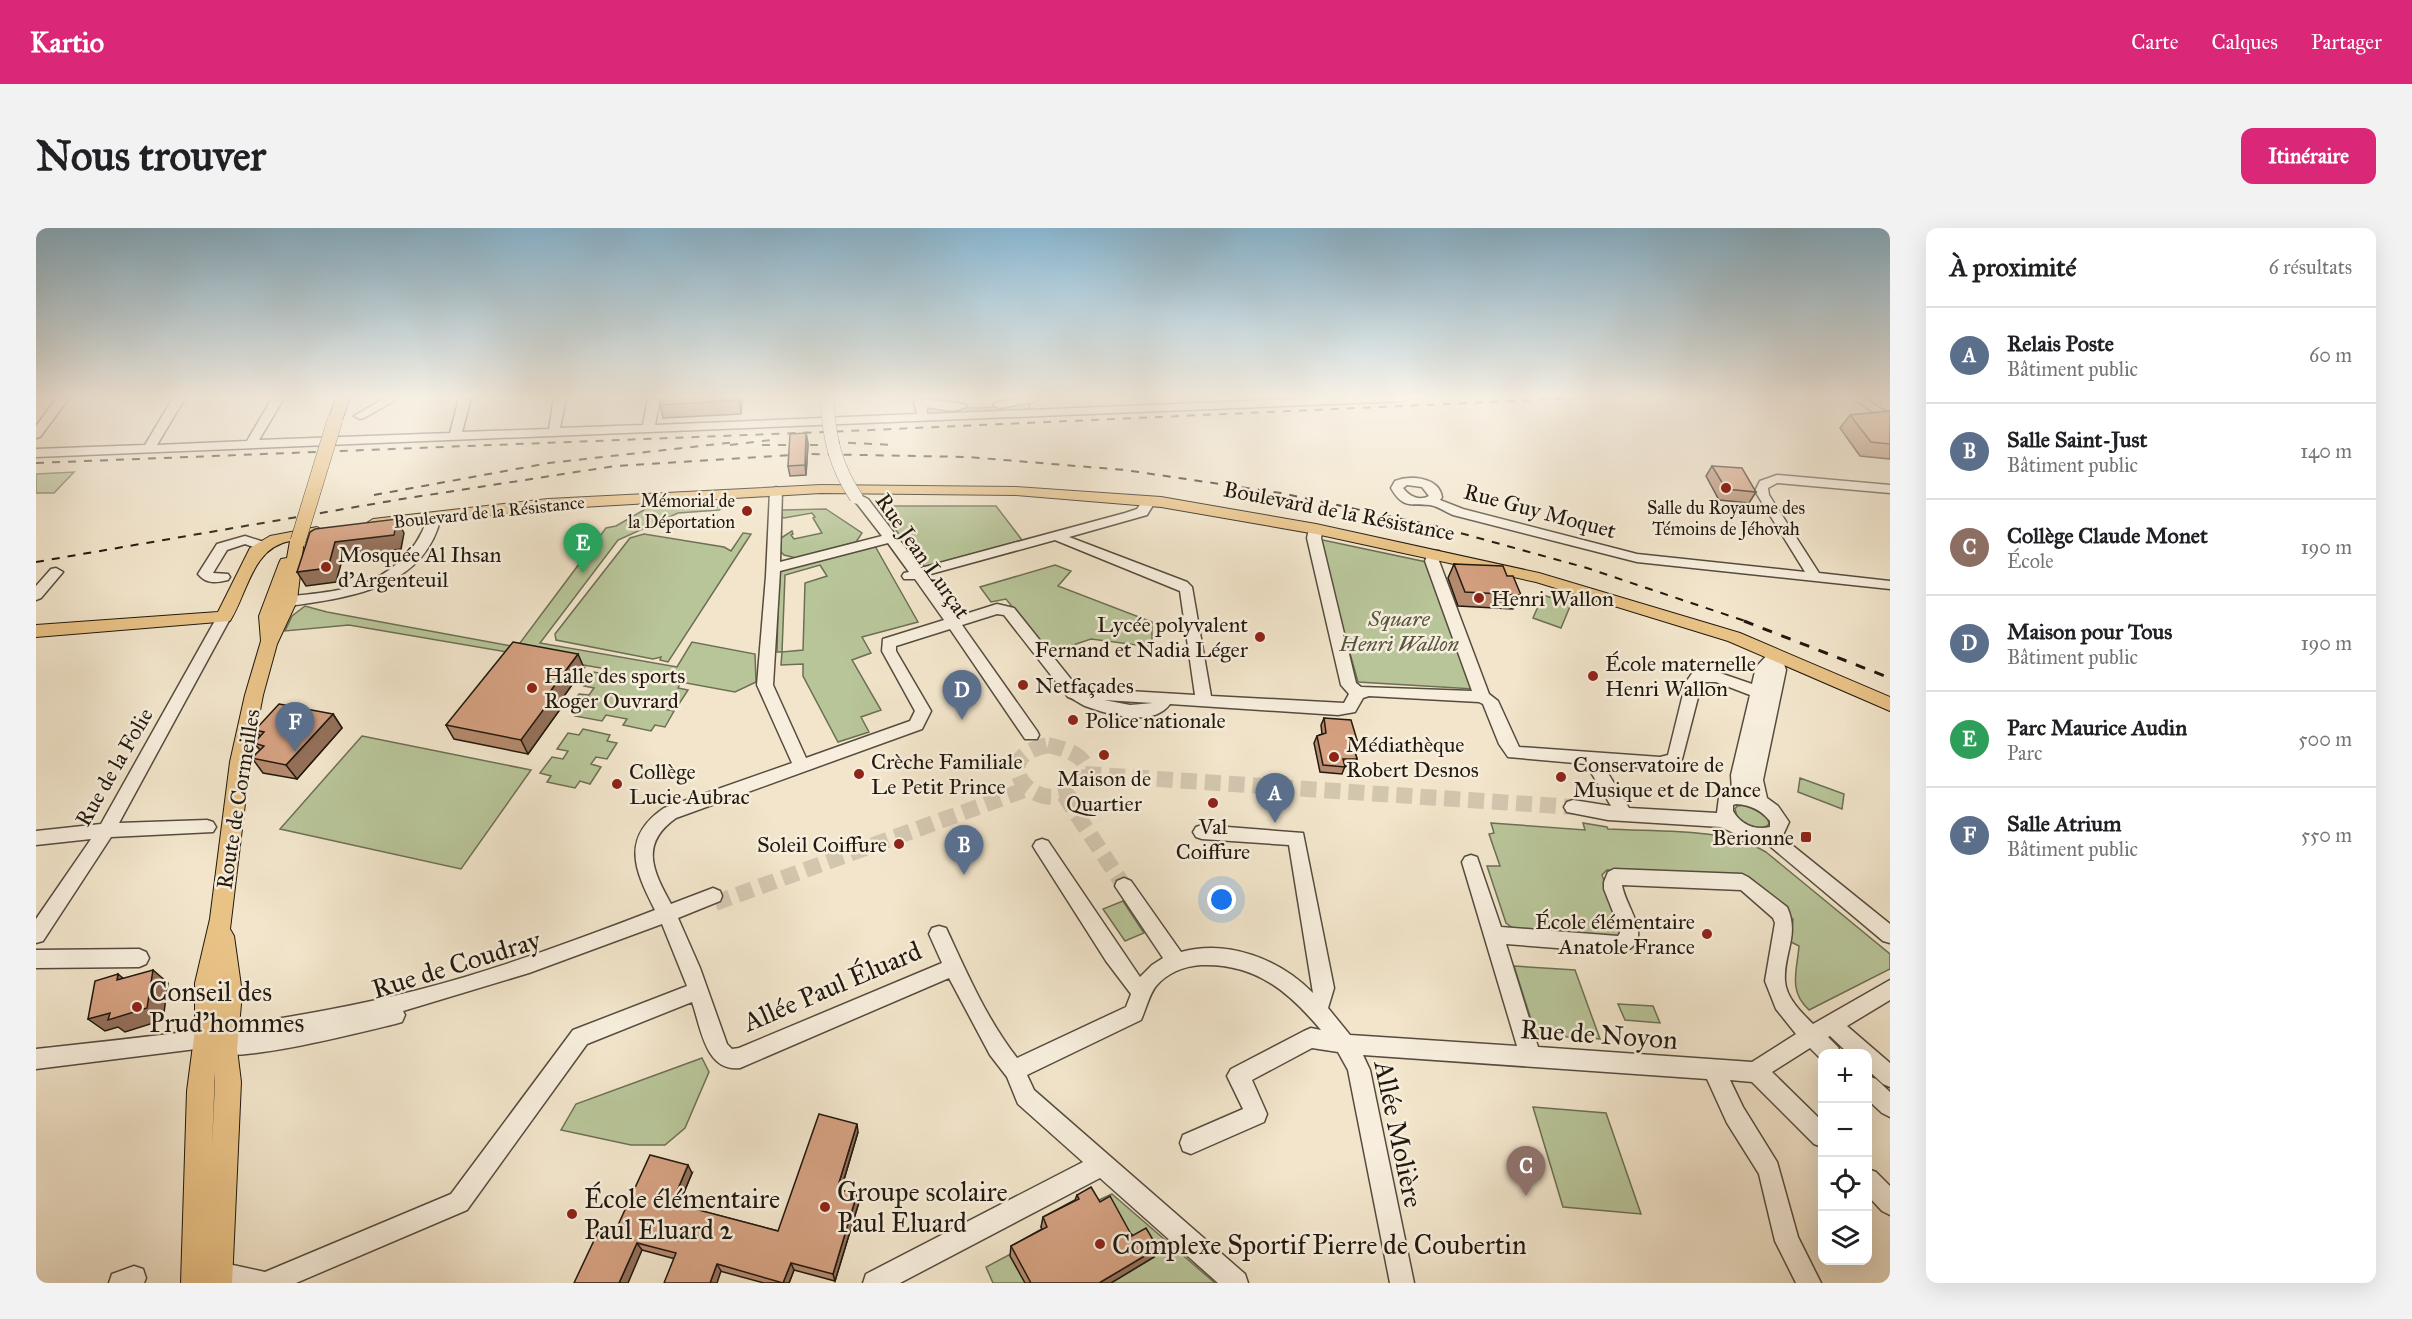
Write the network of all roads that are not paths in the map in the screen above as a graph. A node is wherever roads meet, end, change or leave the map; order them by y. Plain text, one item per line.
1 (188, 447) edge
2 (327, 447) edge
3 (830, 447) edge
4 (149, 448) joint
5 (36, 453) edge
6 (872, 489) junction
7 (1890, 489) edge
8 (776, 491) junction
9 (660, 496) junction
10 (856, 497) junction
11 (1431, 501) dead end
12 (1149, 502) junction
13 (434, 517) junction
14 (356, 526) edge
15 (1316, 529) junction
16 (325, 530) edge
17 (1056, 537) junction
18 (883, 540) junction
19 (262, 546) junction
20 (1434, 554) junction
21 (774, 568) junction
22 (56, 572) dead end
23 (912, 575) junction
24 (1815, 577) junction
25 (231, 581) junction
26 (1890, 585) edge
27 (36, 595) edge
28 (281, 602) junction
29 (224, 617) junction
30 (176, 621) junction
31 (947, 624) junction
32 (36, 631) edge
33 (1775, 656) junction
34 (1759, 692) junction
35 (1358, 693) junction
36 (1482, 697) junction
37 (1204, 701) junction
38 (1890, 704) edge
39 (1026, 737) dead end
40 (1591, 759) junction
41 (801, 764) junction
42 (1741, 797) junction
43 (1759, 802) junction
44 (1724, 806) junction
45 (1622, 809) junction
46 (1733, 824) junction
47 (207, 827) dead end
48 (106, 830) junction
49 (1202, 832) dead end
50 (1769, 836) junction
51 (36, 838) edge
52 (1042, 846) dead end
53 (1471, 862) dead end
54 (1124, 886) tunnel mouth
55 (714, 900) tunnel mouth
56 (670, 917) junction
57 (939, 934) dead end
58 (36, 935) edge
59 (1495, 935) junction
60 (1890, 935) edge
61 (139, 958) dead end
62 (36, 959) edge
63 (1176, 961) junction
64 (954, 967) junction
65 (1890, 989) edge
66 (1142, 991) junction
67 (697, 992) junction
68 (1317, 1009) junction
69 (1831, 1024) junction
70 (1811, 1035) junction
71 (216, 1041) junction
72 (1346, 1044) junction
73 (1827, 1049) edge
74 (1859, 1049) edge
75 (1531, 1057) junction
76 (36, 1059) edge
77 (1872, 1061) edge
78 (1014, 1070) junction
79 (1714, 1070) junction
80 (1757, 1072) junction
81 (1890, 1077) edge
82 (1872, 1090) edge
83 (1890, 1106) edge
84 (1818, 1132) edge
85 (1191, 1143) dead end
86 (1103, 1164) junction
87 (1872, 1184) edge
88 (1890, 1203) edge
89 (211, 1280) edge
90 (262, 1283) edge
91 (267, 1283) edge
92 (876, 1283) edge
93 (1236, 1283) edge
94 (1402, 1283) edge
95 (1809, 1283) edge

1 - 4 street
2 - 28 main road, Route de Cormeilles, bridge
3 - 10 street, bridge
4 - 5 street
6 - 8 main road, Boulevard de la Résistance
6 - 9 main road, Boulevard de la Résistance
6 - 12 main road, Boulevard de la Résistance
7 - 24 street
8 - 9 main road, Boulevard de la Résistance
8 - 21 street
9 - 13 main road, Boulevard de la Résistance
10 - 18 street, Rue Jean Lurçat
10 - 23 street, Rue Jean Lurçat
11 - 24 street, Rue Guy Moquet
12 - 15 main road, Boulevard de la Résistance
12 - 17 street
13 - 14 main road, Boulevard de la Résistance
13 - 28 street
15 - 20 main road, Boulevard de la Résistance
15 - 35 street
16 - 19 main road
17 - 23 street
17 - 37 street
18 - 21 street
18 - 23 street, Rue Jean Lurçat
19 - 25 main road
19 - 25 street
20 - 33 main road, Boulevard de la Résistance
20 - 36 street
21 - 41 street
22 - 27 street
23 - 31 street, Rue Jean Lurçat
24 - 26 street, Rue Guy Moquet
25 - 29 main road
25 - 30 main road
28 - 71 main road, Route de Cormeilles
29 - 30 main road
29 - 48 street, Rue de la Folie
30 - 32 main road
31 - 37 street
31 - 39 street, Rue Jean Lurçat
31 - 41 street, Allée Paul Éluard
33 - 34 street
33 - 38 main road, Boulevard de la Résistance
33 - 43 street
34 - 40 street
34 - 42 street
35 - 36 street
35 - 37 street
36 - 40 street
40 - 45 street
41 - 56 street, Allée Paul Éluard
42 - 43 street
42 - 44 street
43 - 50 street
44 - 45 street
44 - 46 street
45 - 46 street
46 - 50 street
47 - 48 street
48 - 51 street
48 - 58 street, Rue de la Folie
49 - 68 street
50 - 60 street
52 - 66 street
53 - 59 street
54 - 63 street
55 - 56 street, Rue de Coudray
56 - 67 street, Allée Paul Éluard
56 - 71 street, Rue de Coudray
57 - 64 street
59 - 70 street
59 - 75 street
61 - 62 street
63 - 66 street
63 - 68 street
64 - 67 street, Allée Paul Éluard
64 - 78 street, Allée Paul Éluard
65 - 69 street
66 - 78 street
67 - 91 street
68 - 72 street, Allée Molière
69 - 70 street
69 - 74 street
70 - 73 street
70 - 80 street
71 - 76 street, Rue de Coudray
71 - 89 main road, Route de Cormeilles
72 - 75 street, Rue de Noyon
72 - 85 street, Rue de Noyon
72 - 94 street, Allée Molière
75 - 79 street, Rue de Noyon
77 - 81 street
78 - 86 street, Allée Paul Éluard
79 - 80 street, Rue de Noyon
79 - 95 street
80 - 84 street
82 - 83 street
86 - 92 street
86 - 93 street, Allée Paul Éluard
87 - 88 street
89 - 90 street

